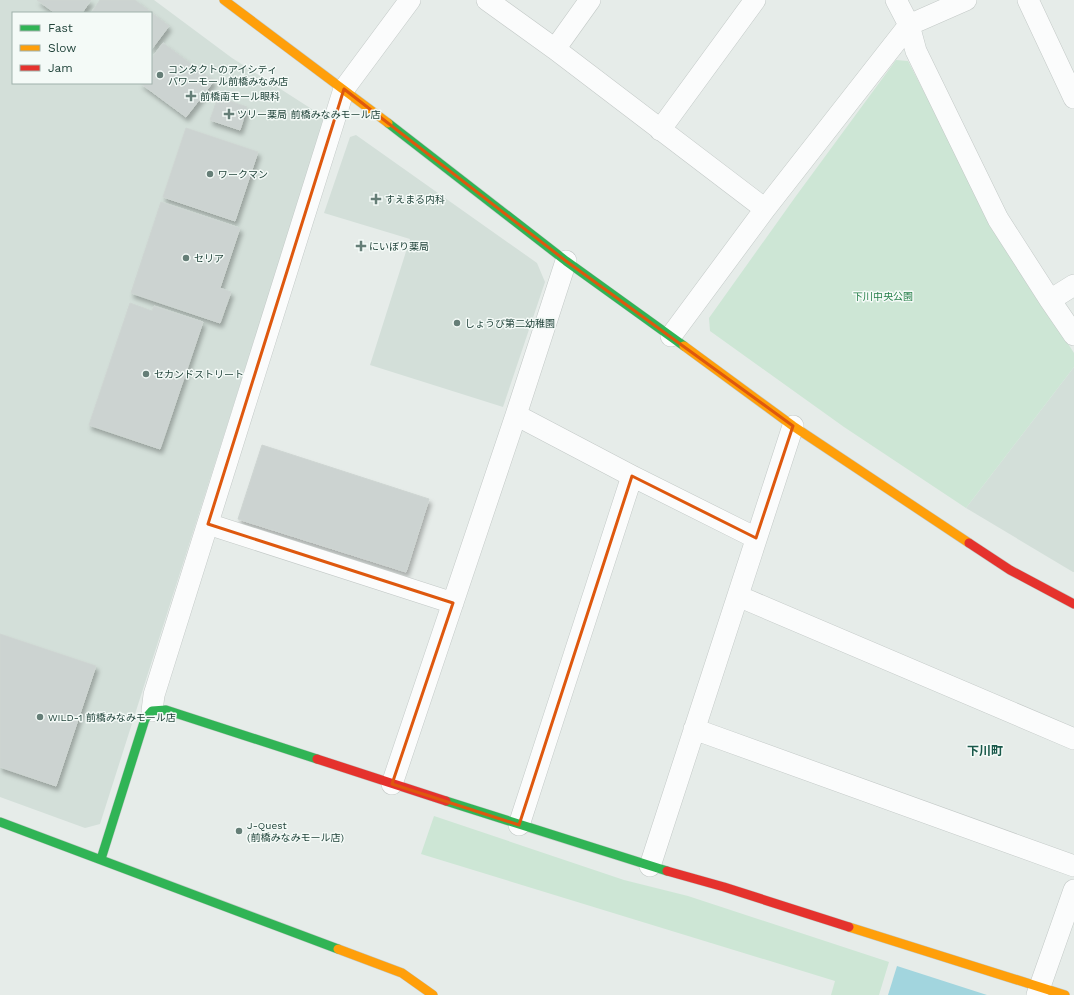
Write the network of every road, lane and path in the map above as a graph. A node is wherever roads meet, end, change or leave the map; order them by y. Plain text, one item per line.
1 (224, 0) edge
2 (410, 0) edge
3 (487, 0) edge
4 (590, 0) edge
5 (755, 0) edge
6 (896, 0) edge
7 (966, 0) edge
8 (1028, 0) edge
9 (908, 25) junction
10 (555, 49) junction
11 (344, 89) junction
12 (1074, 98) edge
13 (660, 130) junction
14 (764, 209) junction
15 (566, 261) junction
16 (1074, 286) edge
17 (1050, 300) junction
18 (1074, 335) edge
19 (671, 336) junction
20 (516, 414) junction
21 (793, 426) junction
22 (632, 476) junction
23 (208, 524) junction
24 (756, 538) junction
25 (738, 596) junction
26 (1073, 602) edge
27 (453, 603) junction
28 (152, 711) junction
29 (694, 730) junction
30 (1074, 739) edge
31 (392, 784) junction
32 (0, 822) edge
33 (518, 825) junction
34 (101, 859) junction
35 (650, 866) junction
36 (1074, 866) edge
37 (1074, 890) edge
38 (1039, 991) edge
39 (432, 995) edge
40 (1065, 995) edge

1 - 11 street
2 - 11 street
3 - 10 street
4 - 10 street
5 - 13 street
6 - 9 street
7 - 9 street
8 - 12 street
9 - 14 street
9 - 17 street
10 - 13 street
11 - 15 street
11 - 23 street
13 - 14 street
14 - 19 street
15 - 19 street
15 - 20 street
16 - 17 street
17 - 18 street
19 - 21 street
20 - 22 street
20 - 27 street
21 - 24 street
21 - 26 street
22 - 24 street
22 - 33 street
23 - 27 street
23 - 28 street
24 - 25 street
25 - 29 street
25 - 30 street
27 - 31 street
28 - 31 street
28 - 34 street
29 - 35 street
29 - 36 street
31 - 33 street
32 - 34 street
33 - 35 street
34 - 39 street
35 - 38 street
37 - 38 street
38 - 40 street

